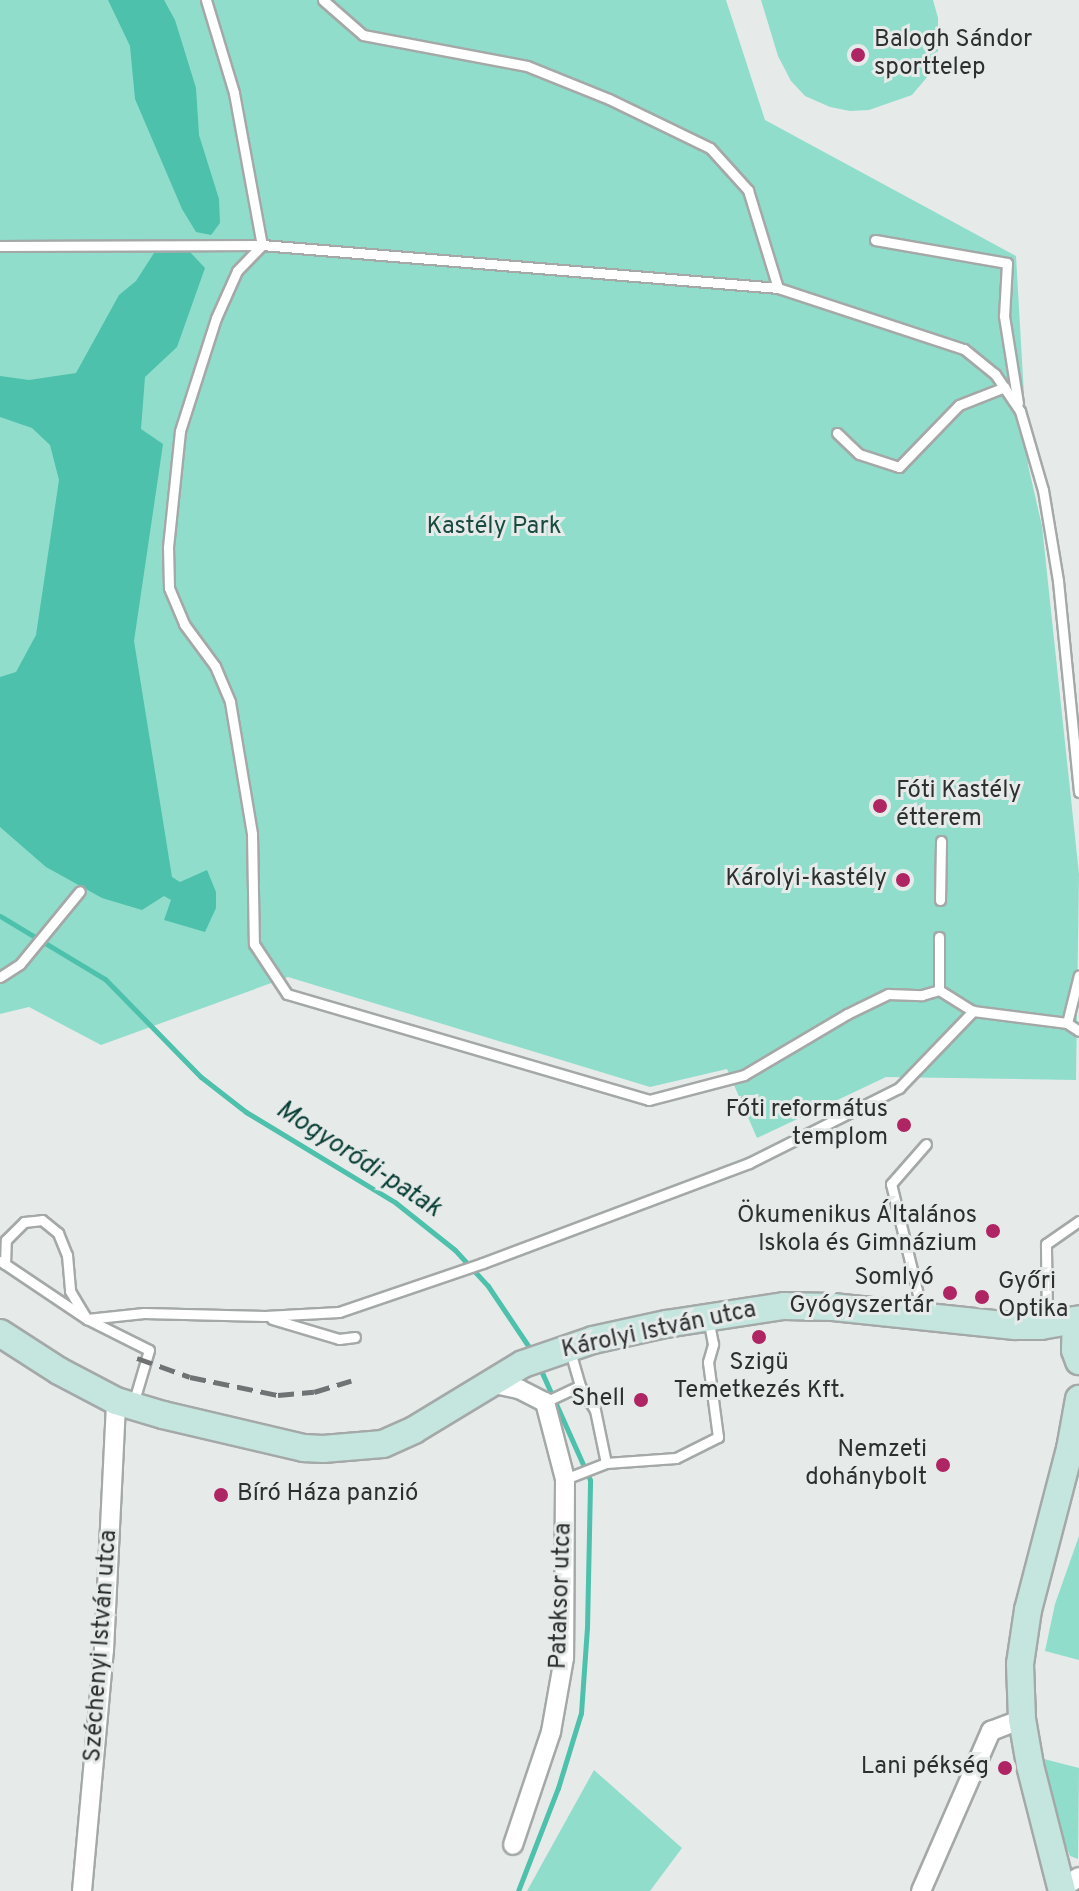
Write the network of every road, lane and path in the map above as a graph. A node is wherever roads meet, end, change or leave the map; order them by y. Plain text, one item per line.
1 (206, 0) edge
2 (323, 0) edge
3 (875, 240) dead end
4 (262, 245) junction
5 (0, 246) edge
6 (778, 288) junction
7 (1005, 387) junction
8 (1020, 411) junction
9 (837, 433) dead end
10 (1079, 792) edge
11 (941, 841) dead end
12 (80, 891) dead end
13 (940, 900) dead end
14 (939, 937) dead end
15 (1079, 975) edge
16 (0, 977) edge
17 (939, 990) junction
18 (973, 1011) junction
19 (1067, 1023) junction
20 (1079, 1031) edge
21 (926, 1144) dead end
22 (1079, 1221) edge
23 (2, 1262) edge
24 (265, 1316) junction
25 (924, 1317) junction
26 (708, 1318) junction
27 (87, 1319) junction
28 (1078, 1320) edge
29 (1044, 1326) junction
30 (0, 1333) edge
31 (355, 1337) dead end
32 (547, 1355) junction
33 (1077, 1356) edge
34 (490, 1383) junction
35 (580, 1386) junction
36 (1079, 1399) edge
37 (547, 1401) junction
38 (124, 1403) junction
39 (1075, 1451) edge
40 (601, 1465) junction
41 (570, 1477) junction
42 (1022, 1719) junction
43 (513, 1845) dead end
44 (1068, 1885) edge
45 (82, 1891) edge
46 (921, 1891) edge

1 - 4 lane
2 - 6 lane
3 - 8 lane
4 - 5 lane
4 - 6 lane
4 - 17 lane
6 - 7 lane
7 - 8 lane
7 - 9 lane
8 - 10 lane
11 - 13 lane
12 - 16 lane
14 - 17 lane
15 - 19 lane
17 - 18 lane
18 - 19 lane
18 - 24 lane
19 - 20 lane
21 - 25 lane
22 - 29 lane
23 - 27 lane
23 - 27 lane
24 - 27 lane
24 - 31 lane
25 - 26 main road, Károlyi István utca
25 - 29 main road, Károlyi István utca
26 - 32 main road, Károlyi István utca
26 - 40 lane
27 - 38 lane
28 - 29 main road, Károlyi István utca
28 - 33 main road
29 - 33 main road
30 - 38 main road, Károlyi István utca
32 - 34 main road, Károlyi István utca
32 - 35 lane
34 - 37 street
34 - 38 main road, Károlyi István utca
35 - 37 lane
35 - 40 lane
36 - 39 main road
37 - 41 street, Pataksor utca
38 - 45 street, Széchenyi István utca
39 - 42 main road
40 - 41 lane
41 - 43 street, Pataksor utca
42 - 44 main road
42 - 46 street

